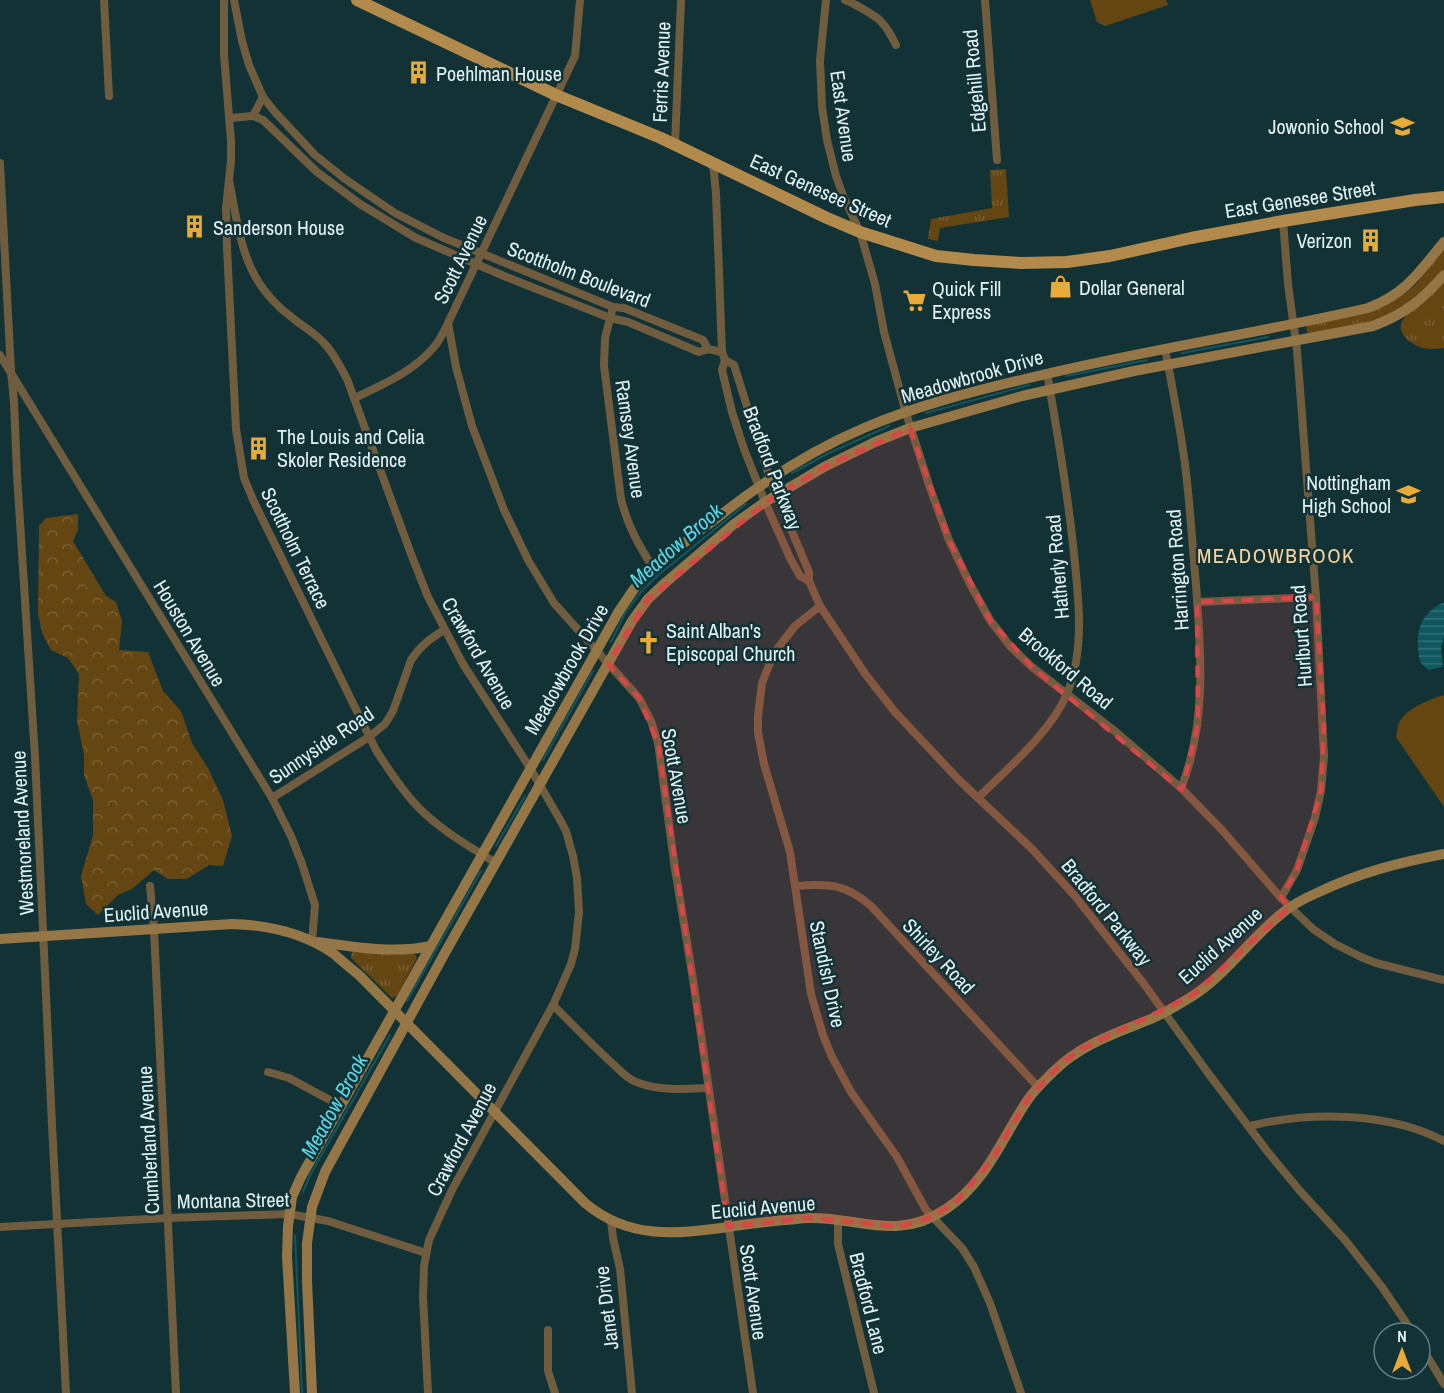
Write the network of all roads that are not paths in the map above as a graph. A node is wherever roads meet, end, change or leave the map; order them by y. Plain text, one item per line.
1 (104, 0) edge
2 (224, 0) edge
3 (234, 0) edge
4 (357, 0) edge
5 (580, 0) edge
6 (681, 0) edge
7 (826, 0) edge
8 (845, 0) edge
9 (985, 0) edge
10 (896, 45) dead end
11 (556, 95) junction
12 (109, 96) dead end
13 (263, 97) junction
14 (254, 116) junction
15 (230, 118) junction
16 (675, 144) junction
17 (997, 160) dead end
18 (0, 163) edge
19 (713, 163) junction
20 (229, 180) junction
21 (1444, 198) edge
22 (1283, 221) junction
23 (860, 232) junction
24 (1444, 242) edge
25 (481, 253) junction
26 (476, 264) junction
27 (1444, 275) edge
28 (613, 307) junction
29 (609, 318) junction
30 (448, 323) junction
31 (1293, 323) junction
32 (4, 326) edge
33 (1296, 340) junction
34 (708, 349) junction
35 (1165, 349) junction
36 (0, 355) edge
37 (723, 356) junction
38 (1168, 365) junction
39 (11, 371) junction
40 (1047, 373) junction
41 (1050, 390) junction
42 (355, 398) junction
43 (906, 413) junction
44 (910, 428) junction
45 (770, 479) junction
46 (759, 487) junction
47 (777, 495) junction
48 (765, 502) junction
49 (654, 569) junction
50 (809, 581) junction
51 (1316, 597) junction
52 (1197, 602) junction
53 (820, 606) junction
54 (444, 630) junction
55 (597, 651) junction
56 (608, 664) junction
57 (1067, 694) junction
58 (369, 737) junction
59 (530, 768) junction
60 (540, 786) junction
61 (1180, 788) junction
62 (272, 798) junction
63 (978, 798) junction
64 (482, 854) junction
65 (1444, 854) edge
66 (496, 863) junction
67 (150, 886) dead end
68 (796, 886) junction
69 (1281, 898) junction
70 (1290, 907) junction
71 (154, 929) junction
72 (43, 936) junction
73 (0, 939) edge
74 (312, 942) junction
75 (431, 946) junction
76 (1444, 980) edge
77 (553, 1005) junction
78 (394, 1012) junction
79 (1164, 1012) junction
80 (406, 1024) junction
81 (268, 1072) dead end
82 (1038, 1087) junction
83 (708, 1088) junction
84 (341, 1106) junction
85 (495, 1112) junction
86 (1250, 1126) junction
87 (1444, 1141) edge
88 (289, 1214) junction
89 (310, 1217) junction
90 (933, 1217) junction
91 (168, 1218) junction
92 (611, 1220) junction
93 (838, 1220) junction
94 (58, 1224) junction
95 (0, 1227) edge
96 (728, 1227) junction
97 (426, 1252) junction
98 (1405, 1321) edge
99 (548, 1330) dead end
100 (1432, 1364) edge
101 (1444, 1384) edge
102 (66, 1393) edge
103 (176, 1393) edge
104 (295, 1393) edge
105 (312, 1393) edge
106 (428, 1393) edge
107 (555, 1393) edge
108 (632, 1393) edge
109 (753, 1393) edge
110 (874, 1393) edge
111 (1021, 1393) edge

1 - 12 street
2 - 15 street
3 - 13 street, Scottholm Boulevard
4 - 11 main road, East Genesee Street
5 - 11 street, Scott Avenue
6 - 16 street, Ferris Avenue
7 - 23 street, East Avenue
8 - 10 street
9 - 17 street, Edgehill Road
11 - 16 main road, East Genesee Street
11 - 25 street, Scott Avenue
13 - 14 street
13 - 25 street, Scottholm Boulevard
14 - 15 street
14 - 26 street, Scottholm Boulevard
15 - 20 street, Scottholm Terrace
16 - 19 main road, East Genesee Street
18 - 32 street, Westmoreland Avenue
19 - 23 main road, East Genesee Street
19 - 37 street, Bradford Parkway
20 - 42 street, Crawford Avenue
20 - 58 street, Scottholm Terrace
21 - 22 main road, East Genesee Street
22 - 23 main road, East Genesee Street
22 - 31 street, Hurlburt Road
23 - 43 street, Brookford Road
24 - 31 street, Meadowbrook Drive
25 - 26 street, Scott Avenue
25 - 28 street, Scottholm Boulevard
26 - 29 street, Scottholm Boulevard
26 - 30 street, Scott Avenue
27 - 33 street, Meadowbrook Drive
28 - 29 street, Ramsey Avenue
28 - 34 street, Scottholm Boulevard
29 - 34 street, Scottholm Boulevard
29 - 49 street, Ramsey Avenue
30 - 42 street
30 - 55 street, Scott Avenue
31 - 33 street, Hurlburt Road
31 - 35 street, Meadowbrook Drive
32 - 39 street, Westmoreland Avenue
33 - 38 street, Meadowbrook Drive
33 - 51 street, Hurlburt Road
34 - 37 street, Scottholm Boulevard
35 - 38 street, Harrington Road
35 - 40 street, Meadowbrook Drive
36 - 39 street, Houston Avenue
37 - 45 street, Bradford Parkway
37 - 46 street, Bradford Parkway
38 - 41 street, Meadowbrook Drive
38 - 52 street, Harrington Road
39 - 62 street, Houston Avenue
39 - 72 street, Westmoreland Avenue
40 - 41 street, Hatherly Road
40 - 43 street, Meadowbrook Drive
41 - 44 street, Meadowbrook Drive
41 - 57 street, Hatherly Road
42 - 54 street, Crawford Avenue
43 - 44 street, Brookford Road
43 - 45 street, Meadowbrook Drive
44 - 47 street, Meadowbrook Drive
44 - 57 street, Brookford Road
45 - 46 street, Meadowbrook Drive
45 - 47 street, Bradford Parkway
46 - 48 street, Bradford Parkway
46 - 49 street, Meadowbrook Drive
47 - 48 street, Meadowbrook Drive
47 - 50 street, Bradford Parkway
48 - 50 street, Bradford Parkway
48 - 56 street, Meadowbrook Drive
49 - 55 street, Meadowbrook Drive
50 - 53 street, Bradford Parkway
51 - 52 street
51 - 69 street, Hurlburt Road
52 - 61 street, Harrington Road
53 - 63 street, Bradford Parkway
53 - 68 street, Standish Drive
54 - 58 street, Sunnyside Road
54 - 59 street, Crawford Avenue
55 - 56 street, Scott Avenue
55 - 59 street, Meadowbrook Drive
56 - 60 street, Meadowbrook Drive
56 - 83 street, Scott Avenue
57 - 61 street, Brookford Road
57 - 63 street, Hatherly Road
58 - 62 street, Sunnyside Road
58 - 64 street, Scottholm Terrace
59 - 60 street, Crawford Avenue
59 - 64 street, Meadowbrook Drive
60 - 66 street, Meadowbrook Drive
60 - 77 street, Crawford Avenue
61 - 69 street, Brookford Road
62 - 74 street, Houston Avenue
63 - 79 street, Bradford Parkway
64 - 66 street, Scottholm Terrace
64 - 75 street, Meadowbrook Drive
65 - 70 street, Euclid Avenue
66 - 80 street, Meadowbrook Drive
67 - 71 street, Cumberland Avenue
68 - 82 street, Shirley Road
68 - 90 street, Standish Drive
69 - 70 street, Brookford Road
70 - 76 street, Brookford Road
70 - 79 street, Euclid Avenue
71 - 72 street, Euclid Avenue
71 - 74 street, Euclid Avenue
71 - 91 street, Cumberland Avenue
72 - 73 street, Euclid Avenue
72 - 94 street, Westmoreland Avenue
74 - 75 street, Euclid Avenue
74 - 78 street, Euclid Avenue
75 - 78 street, Meadowbrook Drive
77 - 83 street
77 - 85 street, Crawford Avenue
78 - 80 street, Euclid Avenue
78 - 84 street, Meadowbrook Drive
79 - 82 street, Euclid Avenue
79 - 86 street, Bradford Parkway
80 - 85 street, Euclid Avenue
80 - 89 street, Meadowbrook Drive
81 - 84 street
82 - 90 street, Euclid Avenue
83 - 96 street, Scott Avenue
84 - 88 street, Meadowbrook Drive
85 - 92 street, Euclid Avenue
85 - 97 street, Crawford Avenue
86 - 87 street
86 - 98 street, Bradford Parkway
88 - 89 street, Montana Street
88 - 91 street, Montana Street
88 - 104 street, Meadowbrook Drive
89 - 97 street, Montana Street
89 - 105 street, Meadowbrook Drive
90 - 93 street, Euclid Avenue
90 - 111 street, Standish Drive
91 - 94 street, Montana Street
91 - 103 street, Cumberland Avenue
92 - 96 street, Euclid Avenue
92 - 108 street, Janet Drive
93 - 96 street, Euclid Avenue
93 - 110 street, Bradford Lane
94 - 95 street, Montana Street
94 - 102 street, Westmoreland Avenue
96 - 109 street, Scott Avenue
97 - 106 street, Crawford Avenue
99 - 107 street
100 - 101 street

